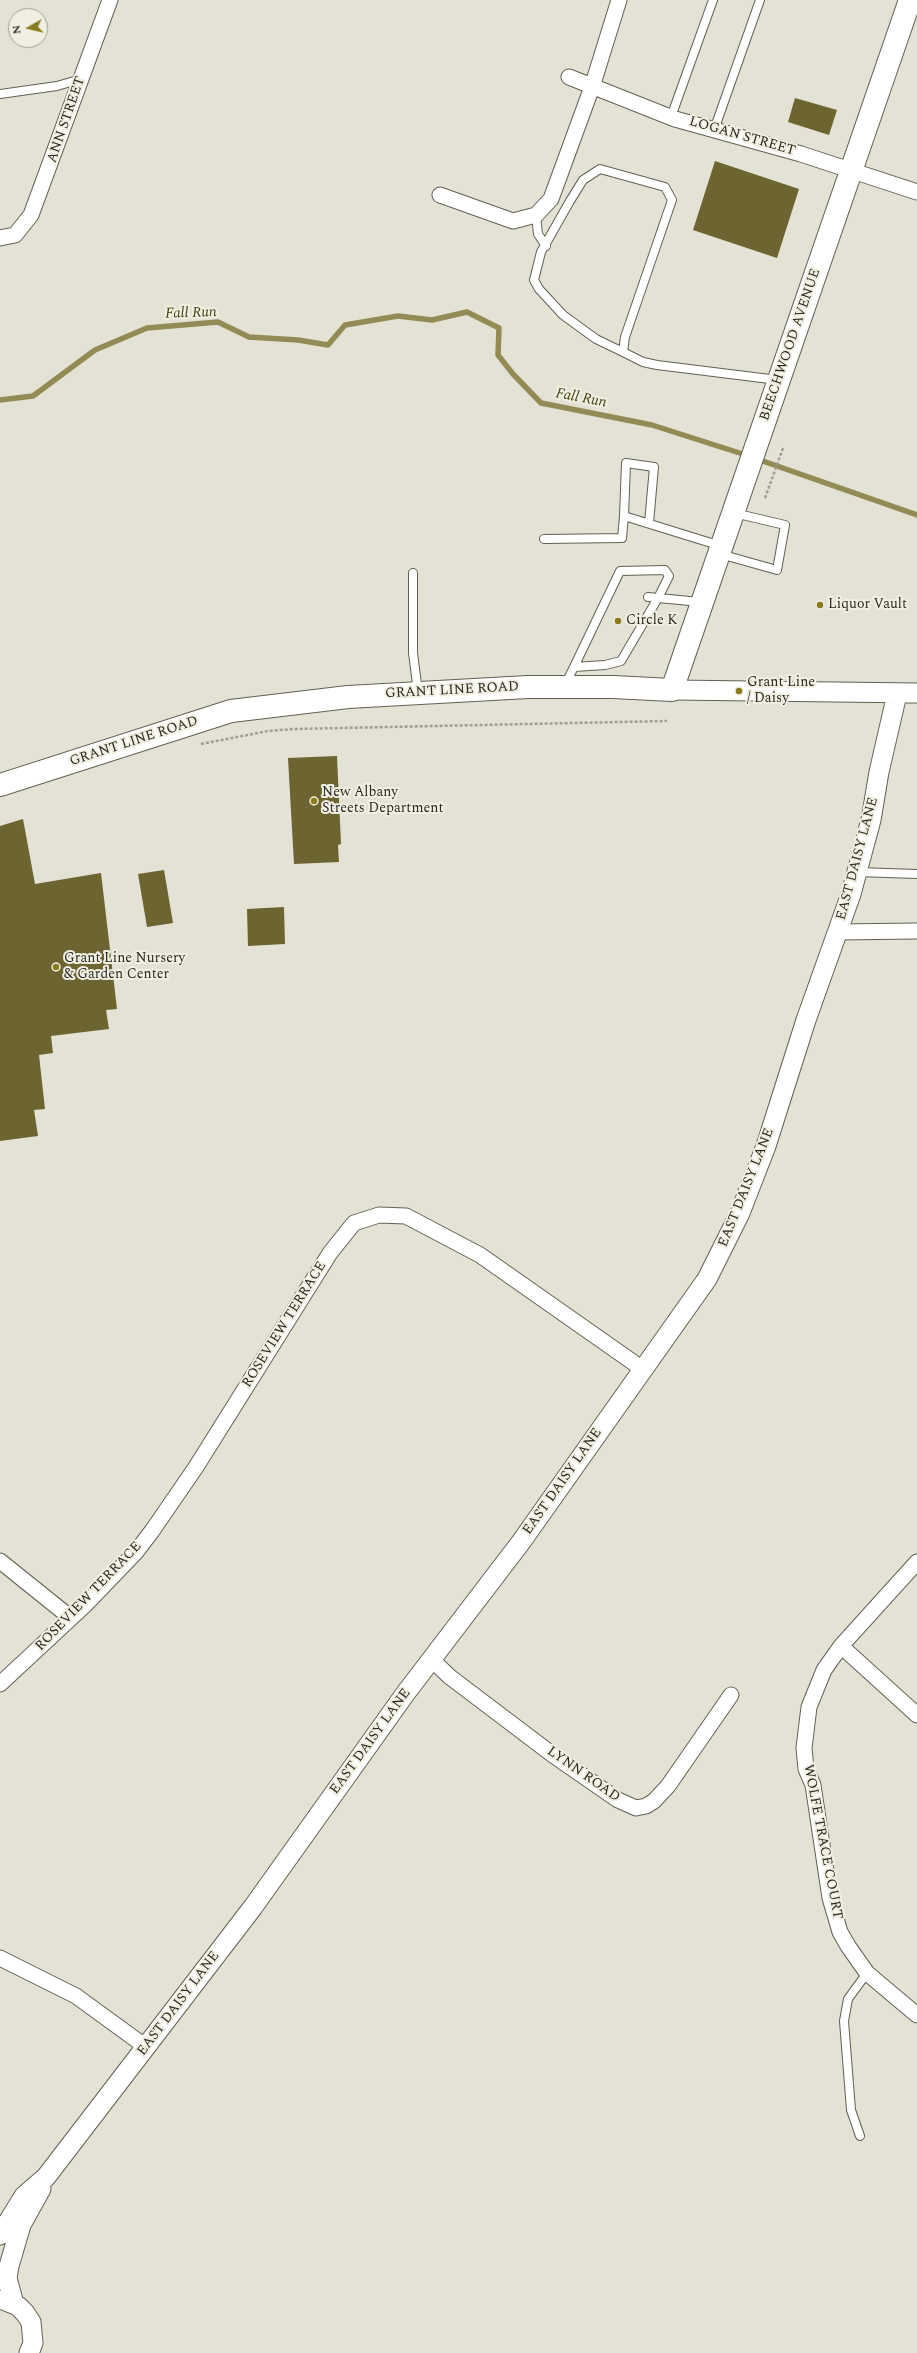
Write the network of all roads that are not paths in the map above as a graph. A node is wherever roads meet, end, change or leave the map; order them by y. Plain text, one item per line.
1 (110, 0) edge
2 (619, 0) edge
3 (713, 0) edge
4 (760, 0) edge
5 (910, 0) edge
6 (569, 77) dead end
7 (81, 79) junction
8 (592, 87) junction
9 (0, 94) edge
10 (671, 117) junction
11 (714, 130) junction
12 (851, 170) junction
13 (917, 192) edge
14 (440, 195) dead end
15 (536, 215) junction
16 (0, 238) edge
17 (546, 246) junction
18 (623, 352) junction
19 (779, 380) junction
20 (733, 513) junction
21 (624, 516) junction
22 (649, 523) junction
23 (544, 539) dead end
24 (720, 550) junction
25 (413, 573) dead end
26 (610, 593) junction
27 (619, 594) dead end
28 (648, 597) dead end
29 (658, 598) junction
30 (702, 602) junction
31 (637, 619) dead end
32 (646, 620) junction
33 (574, 667) junction
34 (564, 687) junction
35 (672, 690) junction
36 (418, 693) junction
37 (917, 693) edge
38 (898, 694) junction
39 (0, 785) edge
40 (857, 872) junction
41 (917, 874) edge
42 (917, 931) edge
43 (838, 932) junction
44 (644, 1370) junction
45 (0, 1561) edge
46 (917, 1562) edge
47 (71, 1618) junction
48 (841, 1646) junction
49 (432, 1660) junction
50 (0, 1684) edge
51 (731, 1696) dead end
52 (917, 1715) edge
53 (0, 1958) edge
54 (867, 1973) junction
55 (917, 2015) edge
56 (146, 2047) junction
57 (860, 2136) dead end
58 (46, 2177) junction
59 (0, 2235) edge
60 (7, 2301) edge
61 (29, 2353) edge

1 - 7 street, ANN STREET
2 - 8 street
3 - 10 lane
4 - 11 lane
5 - 12 main road, BEECHWOOD AVENUE
6 - 8 street, LOGAN STREET
7 - 9 lane
7 - 16 street, ANN STREET
8 - 10 street, LOGAN STREET
8 - 15 street
10 - 11 street, LOGAN STREET
11 - 12 street, LOGAN STREET
12 - 13 street, LOGAN STREET
12 - 19 main road, BEECHWOOD AVENUE
14 - 15 street
15 - 17 lane
17 - 18 lane
17 - 18 lane
18 - 19 lane
19 - 20 main road, BEECHWOOD AVENUE
20 - 24 main road, BEECHWOOD AVENUE
20 - 24 lane
21 - 22 lane
21 - 22 lane
21 - 23 lane
22 - 24 lane
24 - 30 main road, BEECHWOOD AVENUE
25 - 36 lane
26 - 27 lane
26 - 29 lane
26 - 33 lane
28 - 29 lane
29 - 30 lane
29 - 32 lane
30 - 35 main road, BEECHWOOD AVENUE
31 - 32 lane
32 - 33 lane
33 - 34 lane
34 - 35 main road, GRANT LINE ROAD
34 - 36 main road, GRANT LINE ROAD
35 - 38 street, GRANT LINE ROAD
36 - 39 main road, GRANT LINE ROAD
37 - 38 street, GRANT LINE ROAD
38 - 40 street, EAST DAISY LANE
40 - 41 lane
40 - 43 street, EAST DAISY LANE
42 - 43 street
43 - 44 street, EAST DAISY LANE
44 - 47 street, ROSEVIEW TERRACE
44 - 49 street, EAST DAISY LANE
45 - 47 street
46 - 48 street, WOLFE TRACE COURT
47 - 50 street, ROSEVIEW TERRACE
48 - 52 street
48 - 54 street, WOLFE TRACE COURT
49 - 51 street, LYNN ROAD
49 - 56 street, EAST DAISY LANE
53 - 56 street
54 - 55 street, WOLFE TRACE COURT
54 - 57 lane
56 - 58 street, EAST DAISY LANE
58 - 59 street, EAST DAISY LANE
58 - 60 street, EAST DAISY LANE
60 - 61 street

